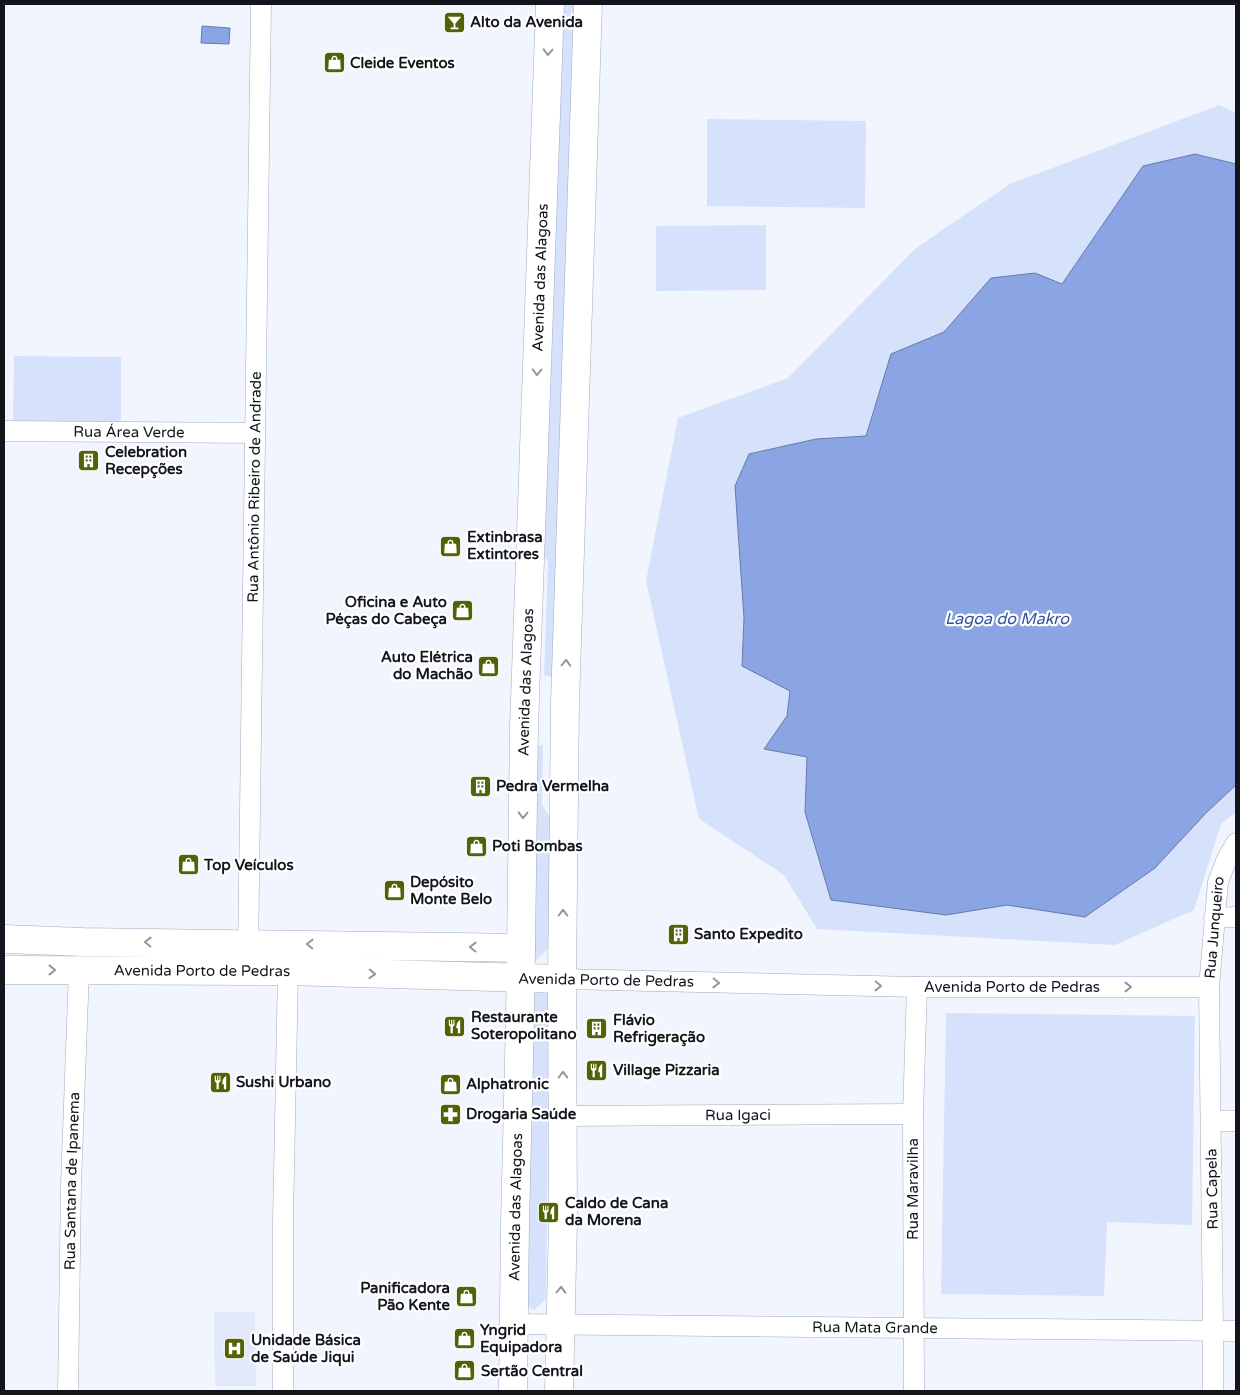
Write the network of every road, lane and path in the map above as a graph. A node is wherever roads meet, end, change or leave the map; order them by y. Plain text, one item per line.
1 (260, 4) edge
2 (550, 4) edge
3 (588, 4) edge
4 (4, 431) edge
5 (255, 433) junction
6 (530, 565) junction
7 (565, 703) junction
8 (524, 727) junction
9 (564, 813) junction
10 (1236, 843) edge
11 (1236, 917) edge
12 (1214, 918) junction
13 (4, 939) edge
14 (249, 944) junction
15 (521, 948) junction
16 (4, 970) edge
17 (79, 970) junction
18 (247, 971) junction
19 (288, 971) junction
20 (521, 978) junction
21 (562, 979) junction
22 (917, 987) junction
23 (1209, 987) junction
24 (913, 1114) junction
25 (563, 1116) junction
26 (1211, 1121) junction
27 (1236, 1121) edge
28 (514, 1324) junction
29 (560, 1325) junction
30 (913, 1328) junction
31 (1213, 1331) junction
32 (1236, 1331) edge
33 (68, 1391) edge
34 (283, 1391) edge
35 (513, 1391) edge
36 (559, 1391) edge
37 (914, 1391) edge
38 (1213, 1391) edge

1 - 5 street, Rua Antônio Ribeiro de Andrade
2 -> 6 main road, Avenida das Alagoas
7 -> 3 main road
4 - 5 street, Rua Área Verde
5 - 14 street, Rua Antônio Ribeiro de Andrade
6 - 7 main road
6 - 8 main road, Avenida das Alagoas
7 - 9 main road
8 - 9 main road
8 -> 15 main road, Avenida das Alagoas
21 -> 9 main road
10 - 12 street, Rua Junqueiro
11 - 12 street
12 - 23 street, Rua Junqueiro
14 -> 13 main road, Avenida Porto de Pedras
15 -> 14 main road, Avenida Porto de Pedras
14 - 18 street, Rua Antônio Ribeiro de Andrade
15 - 20 main road, Avenida das Alagoas
16 -> 17 main road, Avenida Porto de Pedras
17 - 18 main road, Avenida Porto de Pedras
17 - 33 street, Rua Santana de Ipanema
18 - 19 main road, Avenida Porto de Pedras
19 -> 20 main road, Avenida Porto de Pedras
19 - 34 street
20 - 21 main road, Avenida Porto de Pedras
20 - 28 main road, Avenida das Alagoas
21 -> 22 street, Avenida Porto de Pedras
25 -> 21 main road
22 -> 23 street, Avenida Porto de Pedras
22 - 24 street, Rua Maravilha
23 - 26 street, Rua Capela
24 - 25 street, Rua Igaci
24 - 30 street, Rua Maravilha
29 -> 25 main road
26 - 27 street
26 - 31 street, Rua Capela
28 - 29 street, Rua Mata Grande
28 - 35 main road, Avenida das Alagoas
29 - 30 street, Rua Mata Grande
29 - 36 main road
30 - 31 street, Rua Mata Grande
30 - 37 street, Rua Maravilha
31 - 32 street, Rua Mata Grande
31 - 38 street, Rua Capela

